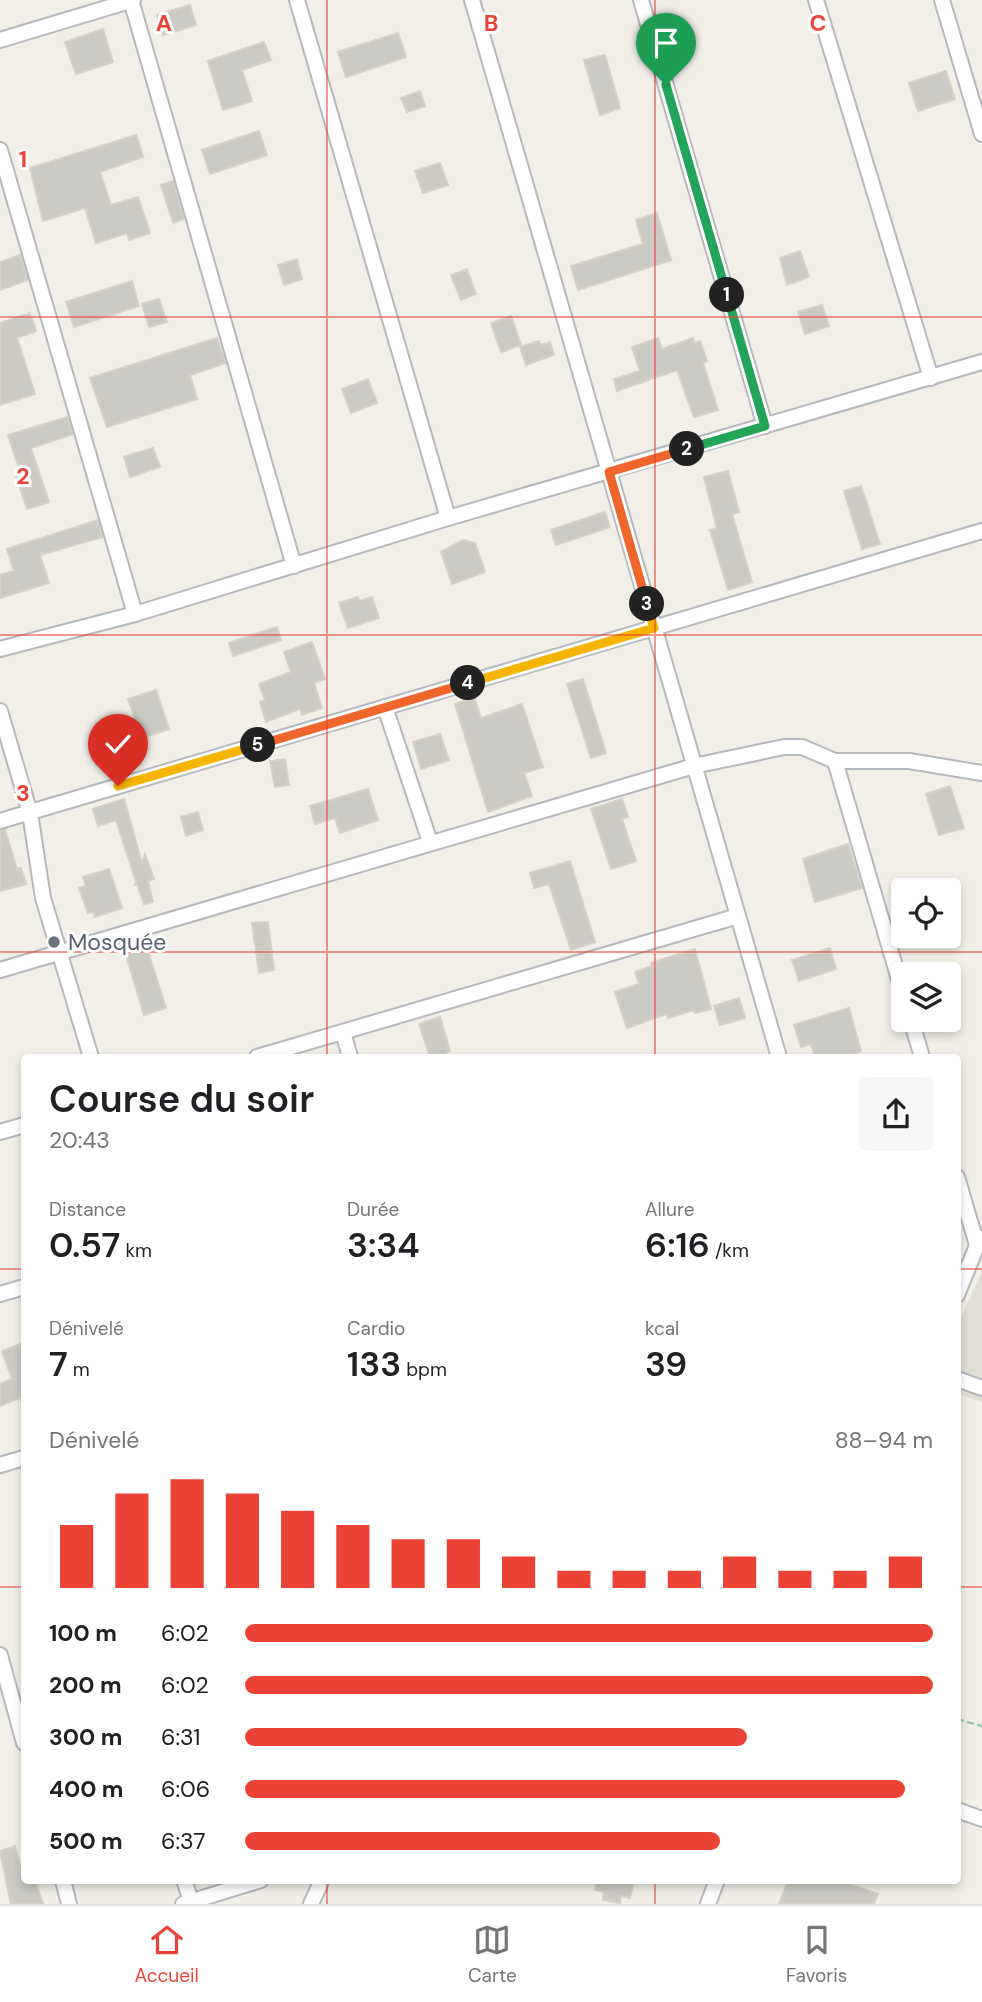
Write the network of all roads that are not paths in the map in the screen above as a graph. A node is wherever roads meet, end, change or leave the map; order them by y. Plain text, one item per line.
1 (132, 0) edge
2 (297, 0) edge
3 (472, 0) edge
4 (641, 0) edge
5 (816, 0) edge
6 (942, 0) edge
7 (0, 40) edge
8 (982, 134) edge
9 (0, 150) edge
10 (982, 362) edge
11 (930, 378) junction
12 (765, 426) junction
13 (609, 472) junction
14 (448, 517) junction
15 (982, 531) edge
16 (294, 566) junction
17 (135, 614) junction
18 (654, 628) junction
19 (0, 649) edge
20 (385, 707) junction
21 (0, 710) edge
22 (835, 761) junction
23 (694, 766) junction
24 (982, 773) edge
25 (30, 813) junction
26 (0, 821) edge
27 (430, 842) junction
28 (738, 916) junction
29 (60, 952) junction
30 (894, 962) edge
31 (0, 970) edge
32 (343, 1032) junction
33 (915, 1032) edge
34 (90, 1054) edge
35 (267, 1054) edge
36 (349, 1054) edge
37 (778, 1054) edge
38 (921, 1054) edge
39 (21, 1126) edge
40 (0, 1132) edge
41 (961, 1188) edge
42 (979, 1239) edge
43 (961, 1285) edge
44 (21, 1288) edge
45 (0, 1294) edge
46 (961, 1380) edge
47 (982, 1388) edge
48 (21, 1459) edge
49 (0, 1465) edge
50 (0, 1655) edge
51 (21, 1732) edge
52 (961, 1811) edge
53 (982, 1819) edge
54 (64, 1884) edge
55 (185, 1884) edge
56 (248, 1884) edge
57 (320, 1884) edge
58 (716, 1884) edge
59 (187, 1903) edge
60 (69, 1904) edge
61 (311, 1904) edge
62 (708, 1904) edge

1 - 7 street
1 - 16 street
2 - 14 street
3 - 13 street
4 - 12 street
5 - 11 street
6 - 8 street
9 - 17 street
10 - 11 street
11 - 12 street
12 - 13 street
13 - 14 street
13 - 18 street
14 - 16 street
15 - 18 street
16 - 17 street
17 - 19 street
18 - 20 street
18 - 23 street
20 - 25 street
20 - 27 street
21 - 25 street
22 - 23 street
22 - 24 street
22 - 30 street
23 - 27 street
23 - 28 street
25 - 26 street
25 - 29 street
27 - 29 street
28 - 32 street
28 - 37 street
29 - 31 street
29 - 34 street
32 - 35 street
32 - 36 street
33 - 38 street
39 - 40 street
41 - 42 street
42 - 43 street
44 - 45 street
46 - 47 street
48 - 49 street
50 - 51 street
52 - 53 street
54 - 60 street
55 - 59 street
56 - 59 street
57 - 61 street
58 - 62 street

